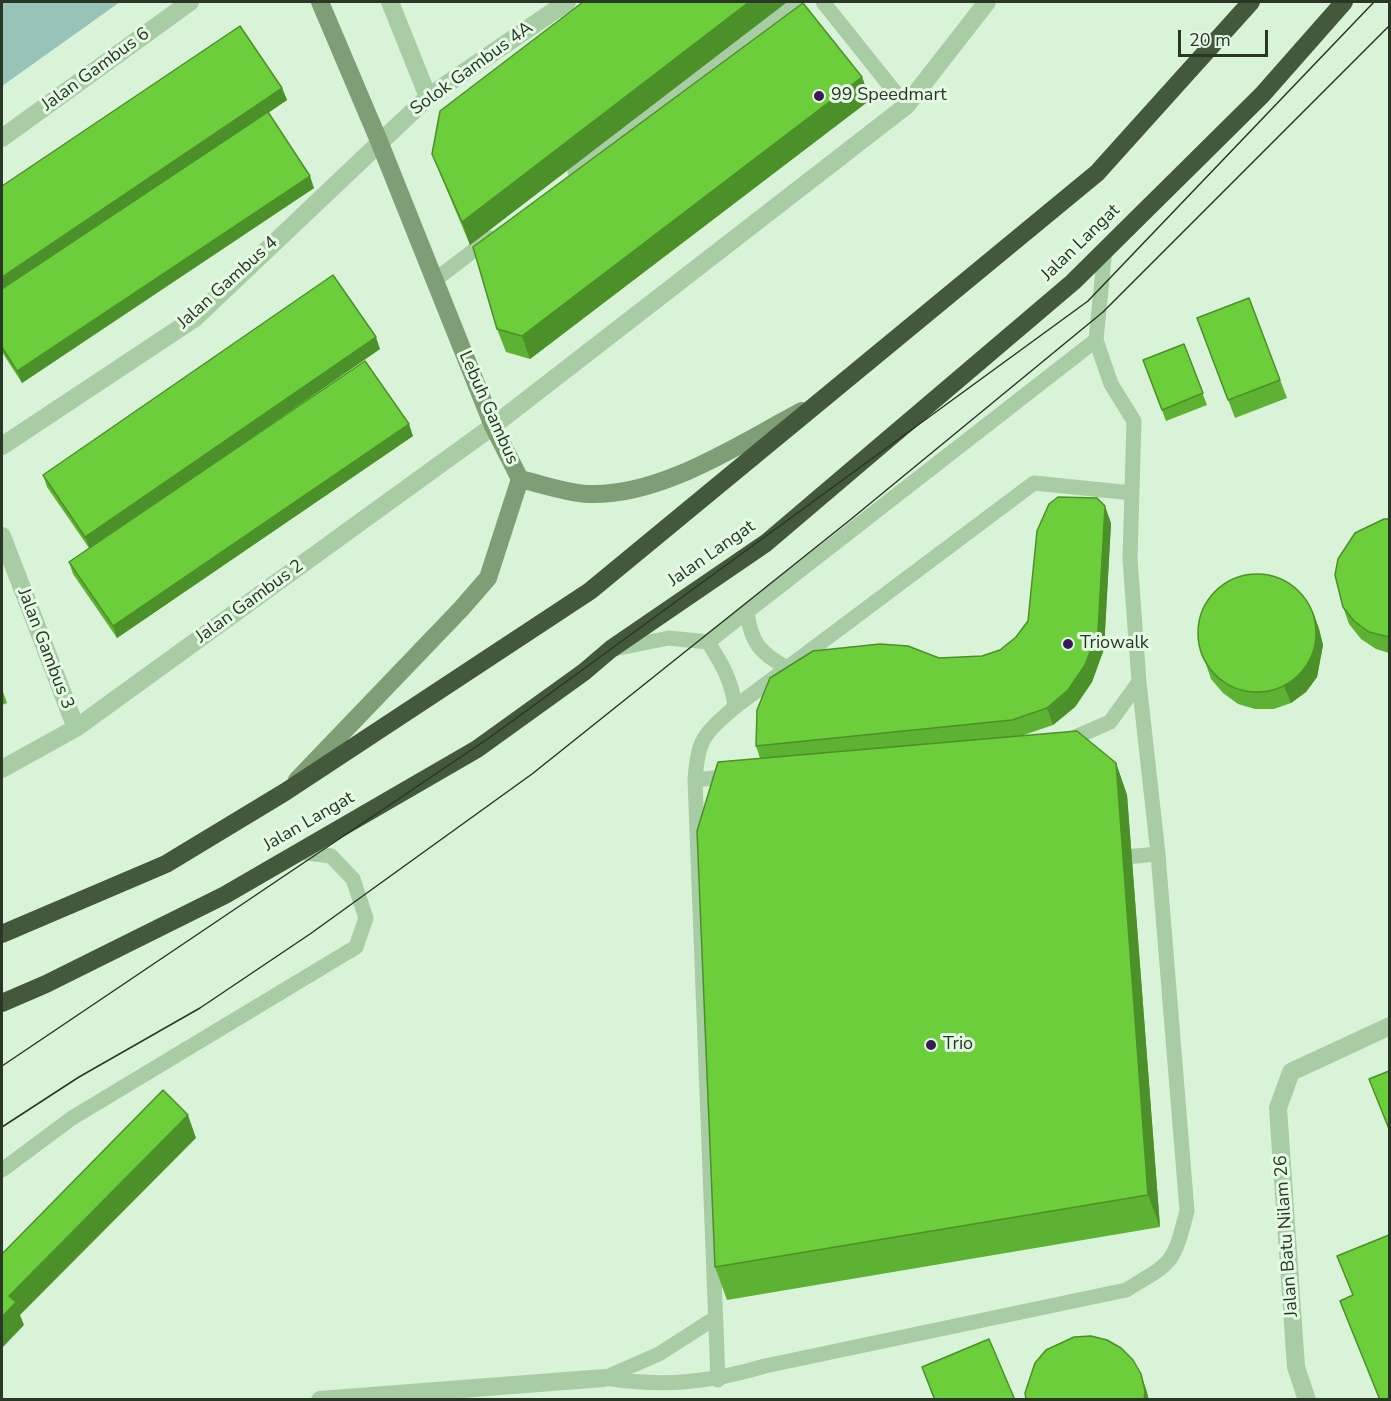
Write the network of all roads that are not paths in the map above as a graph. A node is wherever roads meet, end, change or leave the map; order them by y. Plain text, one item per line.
1 (190, 2) edge
2 (320, 2) edge
3 (390, 2) edge
4 (567, 2) edge
5 (797, 2) edge
6 (823, 2) edge
7 (987, 2) edge
8 (1251, 2) edge
9 (1344, 2) edge
10 (428, 97) junction
11 (906, 106) junction
12 (2, 138) edge
13 (379, 141) junction
14 (565, 180) edge
15 (500, 230) edge
16 (1105, 249) junction
17 (435, 280) junction
18 (1096, 340) junction
19 (816, 404) junction
20 (493, 426) junction
21 (2, 446) edge
22 (520, 479) junction
23 (1132, 493) junction
24 (2, 536) edge
25 (747, 612) junction
26 (708, 642) junction
27 (610, 649) junction
28 (787, 668) junction
29 (1139, 682) junction
30 (735, 707) junction
31 (76, 728) junction
32 (1061, 746) edge
33 (2, 769) edge
34 (753, 774) edge
35 (695, 780) junction
36 (285, 792) junction
37 (299, 852) junction
38 (1158, 854) junction
39 (1115, 877) edge
40 (2, 934) edge
41 (2, 1003) edge
42 (1389, 1026) edge
43 (2, 1170) edge
44 (715, 1318) junction
45 (604, 1378) junction
46 (718, 1380) junction
47 (320, 1400) edge
48 (1307, 1400) edge

1 - 12 street, Jalan Gambus 6
2 - 13 street, Lebuh Gambus
3 - 10 street
4 - 10 street, Solok Gambus 4A
5 - 14 lane
6 - 11 lane
7 - 11 street, Jalan Gambus 2
8 - 19 highway, Jalan Langat
9 - 16 highway, Jalan Langat
10 - 13 street, Solok Gambus 4A
11 - 20 street, Jalan Gambus 2
13 - 17 street, Lebuh Gambus
13 - 21 street, Jalan Gambus 4
15 - 17 lane
16 - 18 lane
16 - 27 highway, Jalan Langat
17 - 20 street, Lebuh Gambus
18 - 23 lane
18 - 25 lane
19 - 22 street
19 - 36 highway, Jalan Langat
20 - 22 street, Lebuh Gambus
20 - 31 street, Jalan Gambus 2
22 - 36 street, Lebuh Gambus
23 - 28 lane
23 - 29 lane
24 - 31 street, Jalan Gambus 3
25 - 26 lane
25 - 28 lane
26 - 27 lane
26 - 30 lane
27 - 37 highway, Jalan Langat
28 - 30 lane
29 - 32 lane
29 - 38 lane
30 - 35 lane
31 - 33 street, Jalan Gambus 2
34 - 35 lane
35 - 44 lane
36 - 40 highway, Jalan Langat
37 - 41 highway, Jalan Langat
37 - 43 lane
38 - 39 lane
38 - 46 lane
42 - 48 street, Jalan Batu Nilam 26
44 - 45 lane
44 - 46 lane
45 - 46 lane
45 - 47 street

